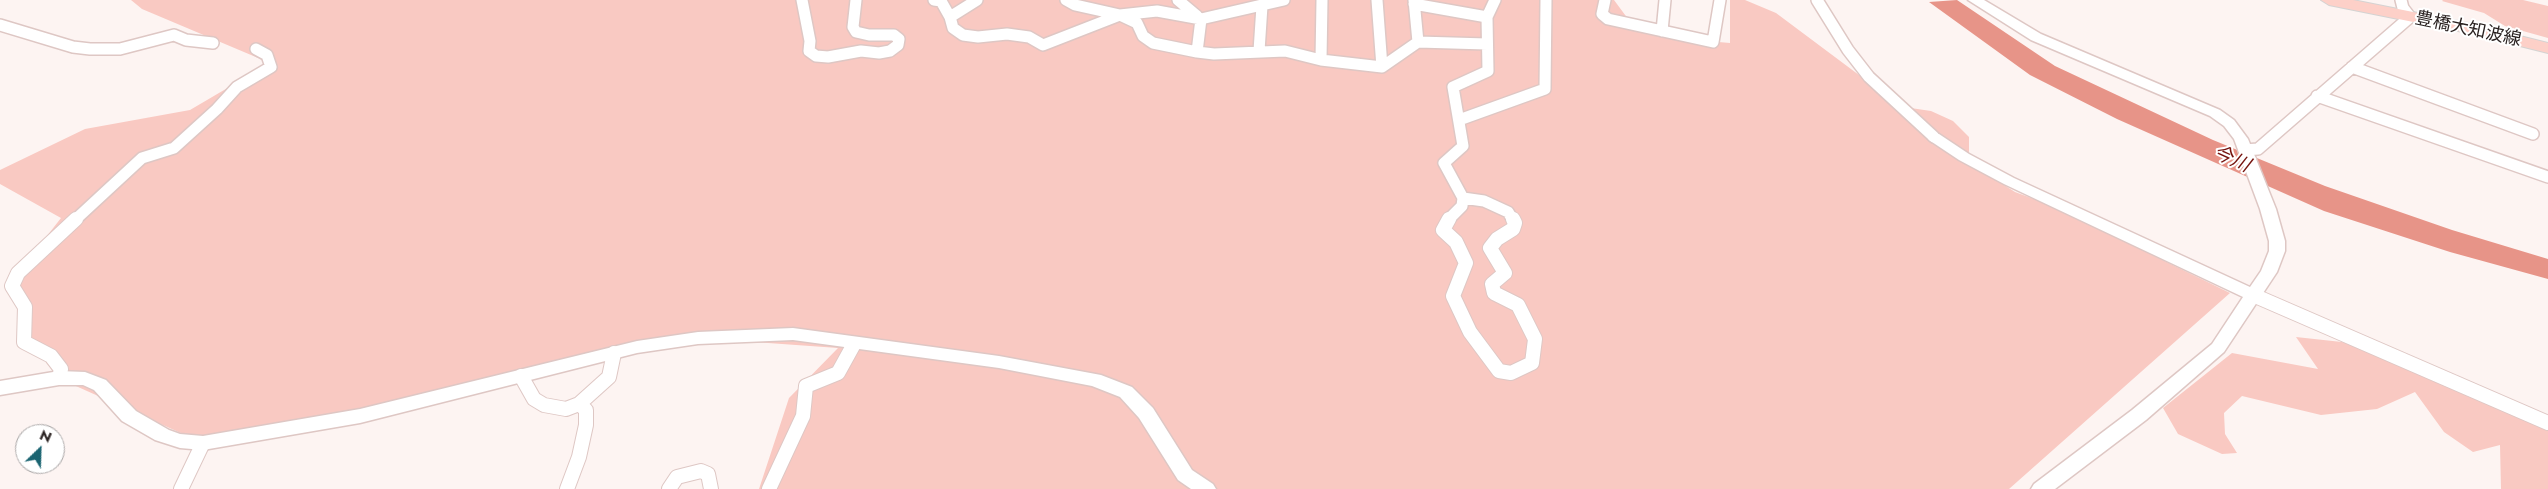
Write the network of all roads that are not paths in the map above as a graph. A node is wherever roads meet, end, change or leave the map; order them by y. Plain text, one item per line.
1 (802, 0) edge
2 (856, 0) edge
3 (934, 0) edge
4 (977, 0) edge
5 (1066, 0) edge
6 (1178, 0) edge
7 (1284, 0) edge
8 (1322, 0) edge
9 (1377, 0) edge
10 (1495, 0) edge
11 (1546, 0) edge
12 (1605, 0) edge
13 (1665, 0) edge
14 (1720, 0) edge
15 (1817, 0) edge
16 (1975, 0) edge
17 (2329, 0) edge
18 (2401, 0) edge
19 (1414, 2) edge
20 (1262, 6) junction
21 (1120, 15) junction
22 (950, 17) junction
23 (1487, 17) junction
24 (2410, 17) junction
25 (1201, 19) junction
26 (0, 25) edge
27 (1662, 31) junction
28 (1418, 42) junction
29 (213, 43) dead end
30 (1487, 44) junction
31 (2548, 48) edge
32 (256, 49) dead end
33 (1259, 51) junction
34 (1197, 52) junction
35 (1321, 60) junction
36 (1382, 67) junction
37 (2352, 67) junction
38 (2317, 96) junction
39 (1459, 120) junction
40 (2533, 134) dead end
41 (1934, 137) joint
42 (2244, 150) junction
43 (2548, 176) edge
44 (1462, 198) junction
45 (2253, 295) junction
46 (854, 344) junction
47 (614, 352) junction
48 (521, 376) junction
49 (59, 378) junction
50 (0, 388) edge
51 (580, 404) junction
52 (2548, 423) edge
53 (203, 443) junction
54 (181, 489) edge
55 (567, 489) edge
56 (670, 489) edge
57 (711, 489) edge
58 (770, 489) edge
59 (1206, 489) edge
60 (2041, 489) edge

1 - 2 street
3 - 22 street
4 - 22 street
5 - 21 street
6 - 25 street
7 - 20 street
8 - 35 street
9 - 36 street
10 - 23 street
11 - 39 street
12 - 27 street
13 - 27 street
14 - 27 street
15 - 41 street
16 - 42 street
17 - 24 main road, 豊橋大知波線
18 - 24 street
19 - 23 street
19 - 28 street
20 - 25 street
20 - 33 street
21 - 22 street
21 - 25 street
21 - 34 street
23 - 30 street
24 - 31 main road, 豊橋大知波線
24 - 37 street
25 - 34 street
26 - 29 street
28 - 30 street
28 - 36 street
30 - 39 street
32 - 49 street
33 - 34 street
33 - 35 street
35 - 36 street
37 - 38 street
37 - 40 street
38 - 42 street
38 - 43 street
39 - 44 street
41 - 45 street
42 - 45 street
44 - 44 street
45 - 52 street
45 - 60 street
46 - 47 street
46 - 58 street
46 - 59 street
47 - 48 street
47 - 51 street
48 - 51 street
48 - 53 street
49 - 50 street
49 - 53 street
51 - 55 street
53 - 54 street
56 - 57 street

